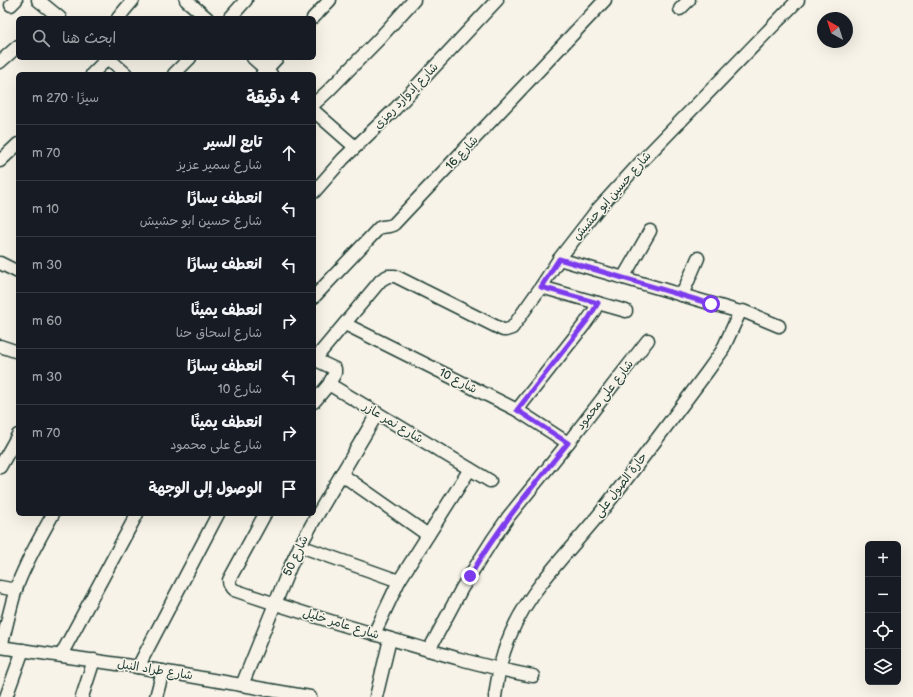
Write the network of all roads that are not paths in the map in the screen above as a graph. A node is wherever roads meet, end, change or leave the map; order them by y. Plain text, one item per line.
1 (38, 0) edge
2 (133, 0) edge
3 (186, 0) edge
4 (246, 0) edge
5 (330, 0) edge
6 (414, 0) edge
7 (497, 0) edge
8 (605, 0) edge
9 (689, 0) edge
10 (798, 0) edge
11 (680, 9) dead end
12 (58, 16) edge
13 (120, 16) edge
14 (205, 16) edge
15 (232, 16) edge
16 (315, 16) edge
17 (16, 48) edge
18 (106, 60) edge
19 (110, 60) edge
20 (188, 60) edge
21 (255, 60) edge
22 (276, 60) edge
23 (0, 62) edge
24 (94, 72) edge
25 (124, 72) edge
26 (176, 72) edge
27 (266, 72) edge
28 (268, 72) edge
29 (316, 102) edge
30 (316, 113) edge
31 (16, 146) edge
32 (355, 147) junction
33 (0, 161) edge
34 (316, 190) edge
35 (650, 232) dead end
36 (698, 258) dead end
37 (559, 259) junction
38 (0, 263) edge
39 (16, 271) edge
40 (623, 278) junction
41 (541, 287) junction
42 (316, 295) edge
43 (682, 295) junction
44 (598, 303) junction
45 (626, 311) dead end
46 (740, 312) junction
47 (345, 324) junction
48 (779, 326) dead end
49 (648, 340) dead end
50 (0, 346) edge
51 (16, 351) edge
52 (316, 357) edge
53 (316, 360) edge
54 (330, 383) junction
55 (316, 400) edge
56 (517, 410) junction
57 (377, 414) junction
58 (16, 438) edge
59 (568, 443) junction
60 (0, 467) edge
61 (470, 469) junction
62 (341, 474) junction
63 (490, 481) dead end
64 (52, 516) edge
65 (136, 516) edge
66 (217, 516) edge
67 (264, 516) edge
68 (428, 535) junction
69 (300, 546) junction
70 (399, 581) junction
71 (0, 587) edge
72 (16, 590) junction
73 (275, 604) junction
74 (374, 634) junction
75 (390, 639) junction
76 (0, 647) edge
77 (23, 650) junction
78 (429, 650) junction
79 (61, 655) junction
80 (94, 660) junction
81 (138, 667) junction
82 (499, 670) junction
83 (163, 672) junction
84 (533, 676) dead end
85 (242, 685) junction
86 (6, 697) edge
87 (82, 697) edge
88 (156, 697) edge
89 (310, 697) edge
90 (376, 697) edge
91 (495, 697) edge

1 - 12 street
2 - 13 street
3 - 14 street
4 - 15 street
5 - 16 street
6 - 29 street
7 - 32 street, شارع إدوارد رمزى
8 - 42 street, شارع 16
9 - 11 street
10 - 37 street, شارع حسين ابو حشيش
17 - 23 street
18 - 24 street
19 - 25 street
20 - 26 street
21 - 27 street
22 - 28 street
30 - 32 street
31 - 33 street
32 - 34 street, شارع إدوارد رمزى
35 - 40 street
36 - 43 street
37 - 40 street
37 - 41 street, شارع حسين ابو حشيش
38 - 39 street
40 - 43 street
41 - 44 street
41 - 47 street, شارع حسين ابو حشيش
43 - 46 street
44 - 45 street
44 - 56 street
46 - 48 street
46 - 82 street, حارة الصول على
47 - 52 street, شارع حسين ابو حشيش
47 - 56 street, شارع 10
49 - 59 street, شارع على محمود
50 - 51 street
53 - 54 street
54 - 55 street
54 - 57 street, شارع نمر عازر
56 - 59 street, شارع 10
57 - 61 street, شارع نمر عازر
57 - 62 street, شارع 50
58 - 60 street
59 - 78 street, شارع على محمود
61 - 63 street, شارع نمر عازر
61 - 68 street
62 - 68 street
62 - 69 street, شارع 50
64 - 72 street
65 - 79 street
66 - 81 street
67 - 73 street, شارع عامر خليل
68 - 70 street
69 - 70 street
69 - 73 street, شارع 50
70 - 74 street
71 - 72 street
72 - 76 street
73 - 74 street, شارع عامر خليل
73 - 85 street, شارع 50
74 - 75 street, شارع عامر خليل
75 - 78 street, شارع عامر خليل
75 - 90 street
76 - 77 street, شارع طراد النيل
77 - 79 street, شارع طراد النيل
77 - 86 street
78 - 82 street, شارع عامر خليل
79 - 80 street, شارع طراد النيل
80 - 81 street, شارع طراد النيل
80 - 87 street
81 - 83 street, شارع طراد النيل
82 - 84 street, شارع عامر خليل
82 - 91 street, حارة الصول على
83 - 85 street, شارع طراد النيل
83 - 88 street
85 - 89 street, شارع طراد النيل

